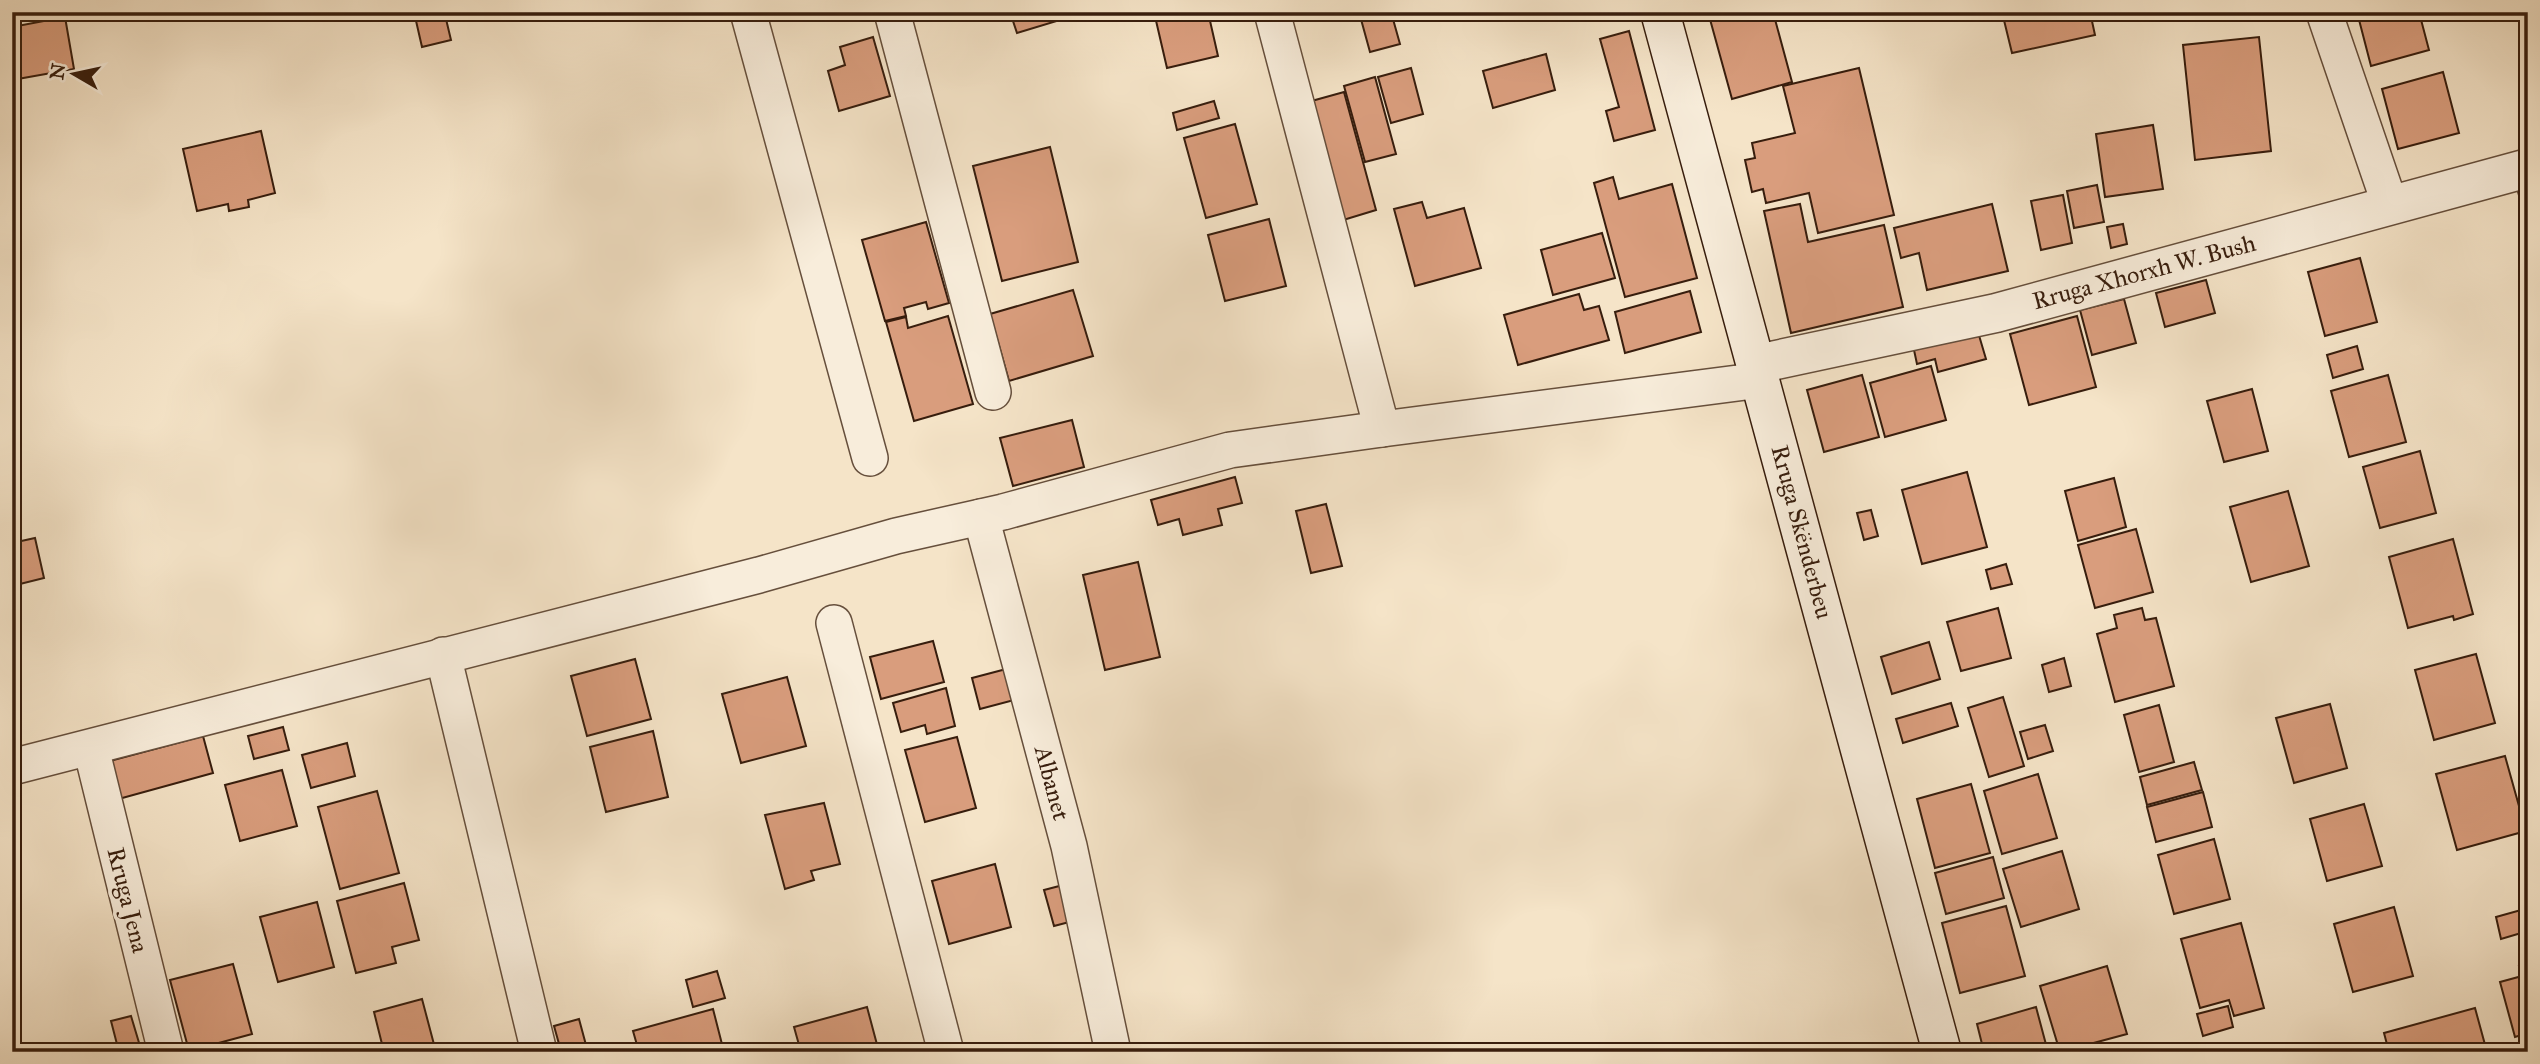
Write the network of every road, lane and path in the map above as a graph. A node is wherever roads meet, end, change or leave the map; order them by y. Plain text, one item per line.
1 (748, 12) edge
2 (892, 12) edge
3 (1272, 12) edge
4 (1660, 12) edge
5 (2324, 12) edge
6 (2528, 168) edge
7 (2390, 205) junction
8 (1759, 372) junction
9 (993, 392) dead end
10 (1382, 429) junction
11 (870, 458) dead end
12 (981, 517) junction
13 (835, 623) dead end
14 (443, 655) junction
15 (90, 748) junction
16 (12, 768) edge
17 (166, 1052) edge
18 (539, 1052) edge
19 (946, 1052) edge
20 (1113, 1052) edge
21 (1942, 1052) edge

1 - 11 street
2 - 9 street
3 - 10 street
4 - 8 main road, Rruga Skënderbeu
5 - 7 street
6 - 7 main road, Rruga Xhorxh W. Bush
7 - 8 main road, Rruga Xhorxh W. Bush
8 - 10 street
8 - 21 main road, Rruga Skënderbeu
10 - 12 street
12 - 14 street
12 - 20 street, Albanet
13 - 19 street
14 - 15 street
14 - 18 street
15 - 16 street
15 - 17 street, Rruga Jena

